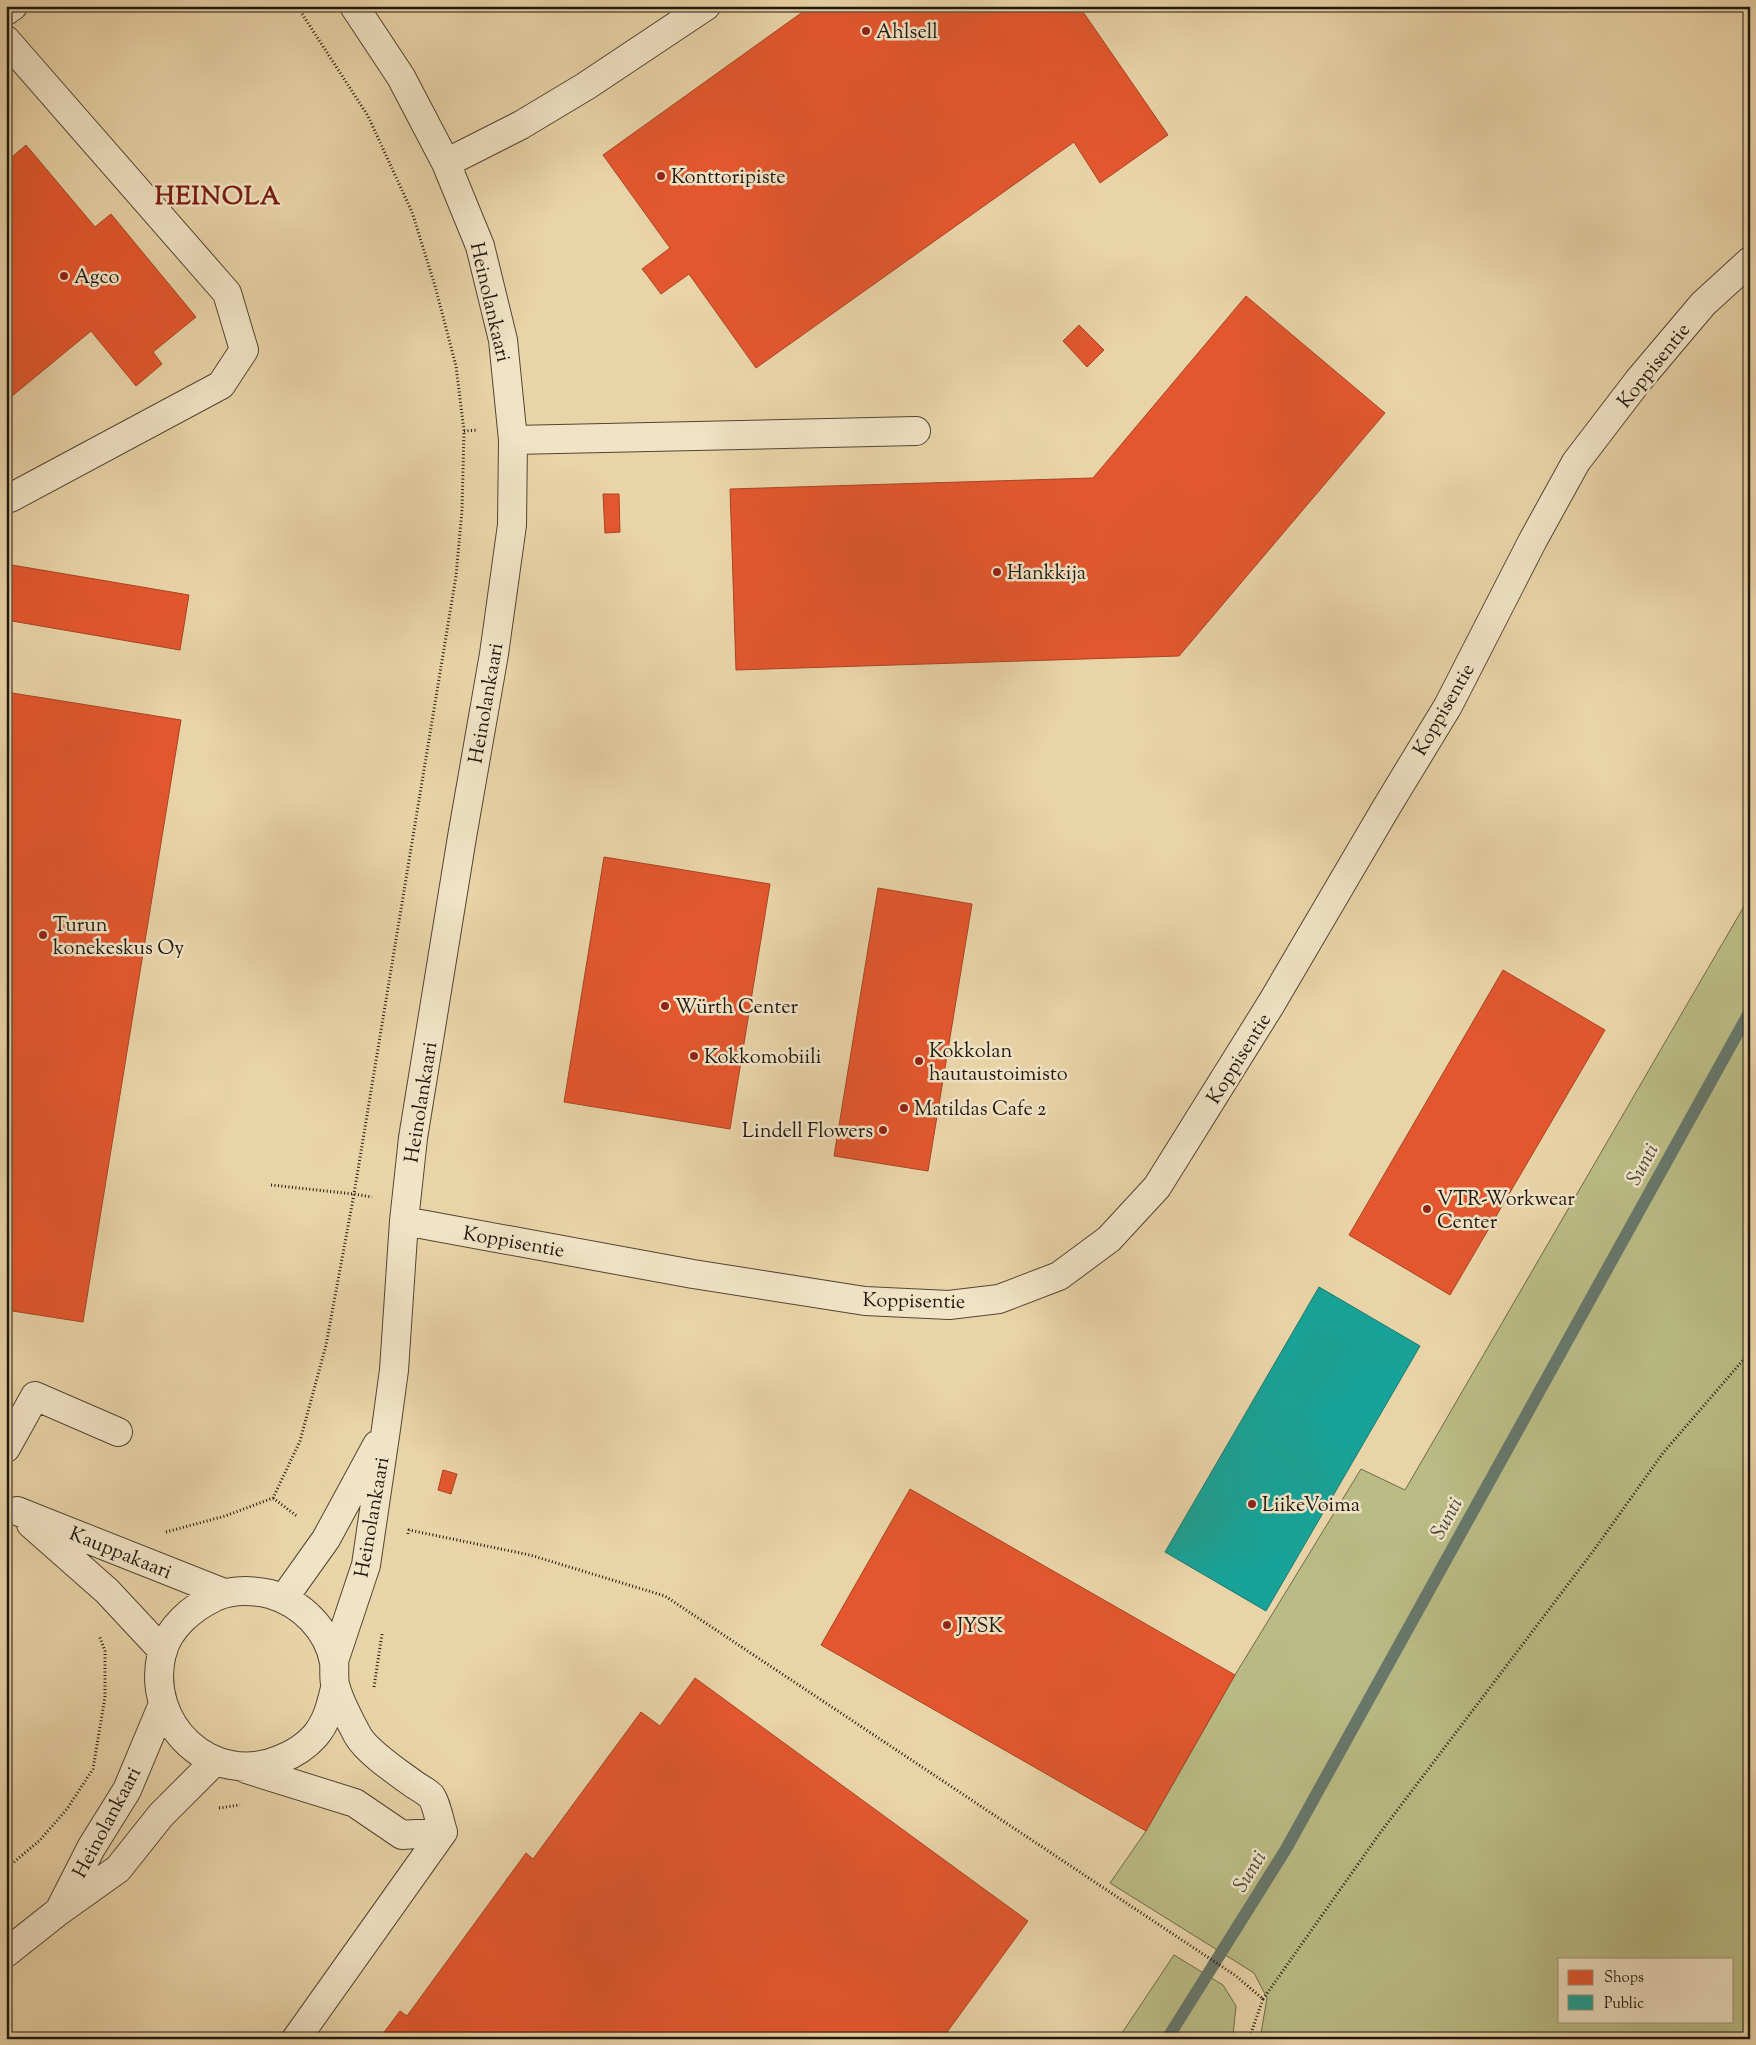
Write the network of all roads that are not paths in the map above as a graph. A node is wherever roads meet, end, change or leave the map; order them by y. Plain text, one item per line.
1 (13, 6) edge
2 (354, 6) edge
3 (706, 6) edge
4 (6, 11) edge
5 (6, 40) edge
6 (446, 163) junction
7 (1750, 261) edge
8 (916, 432) dead end
9 (513, 440) junction
10 (6, 499) edge
11 (404, 1221) junction
12 (386, 1429) junction
13 (118, 1432) dead end
14 (6, 1448) edge
15 (12, 1507) edge
16 (224, 1593) junction
17 (284, 1598) junction
18 (163, 1651) junction
19 (334, 1661) junction
20 (335, 1688) junction
21 (162, 1704) junction
22 (215, 1762) junction
23 (242, 1767) junction
24 (443, 1832) junction
25 (59, 1911) junction
26 (6, 1953) edge
27 (296, 2039) edge

1 - 4 street
2 - 6 street, Heinolankaari
3 - 6 street
5 - 10 street
6 - 9 street, Heinolankaari
7 - 11 street, Koppisentie
8 - 9 street
9 - 11 street, Heinolankaari
11 - 12 street, Heinolankaari
12 - 17 street, Heinolankaari
12 - 19 street, Heinolankaari
13 - 14 street
15 - 16 street, Kauppakaari
15 - 18 street, Kauppakaari
16 - 17 street
16 - 18 street
17 - 19 street
18 - 21 street
19 - 20 street
20 - 23 street
20 - 24 street
21 - 22 street
21 - 25 street, Heinolankaari
22 - 23 street
22 - 25 street, Heinolankaari
23 - 24 street
24 - 27 street
25 - 26 street, Heinolankaari

